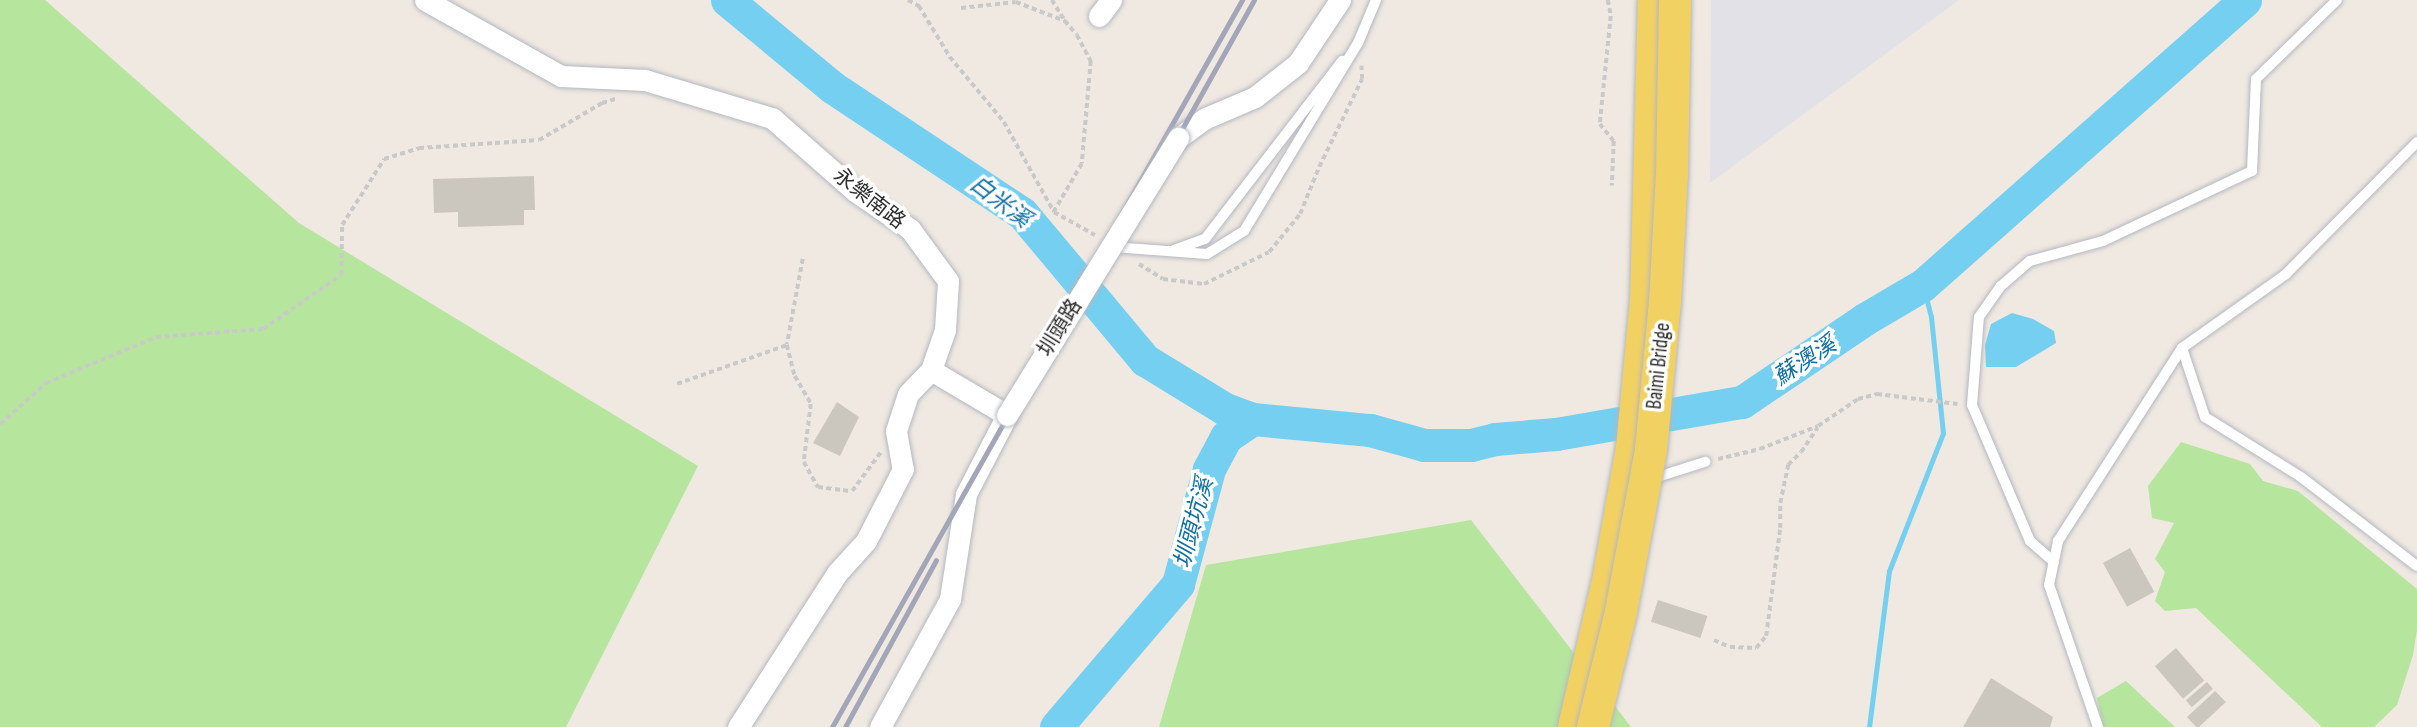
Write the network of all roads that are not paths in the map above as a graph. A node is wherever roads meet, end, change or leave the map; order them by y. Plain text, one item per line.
1 (425, 0) edge
2 (1340, 0) edge
3 (1376, 0) edge
4 (1654, 0) edge
5 (1675, 0) edge
6 (2337, 0) edge
7 (1358, 43) junction
8 (2417, 142) edge
9 (1113, 247) dead end
10 (1170, 252) junction
11 (2182, 348) junction
12 (930, 370) junction
13 (1007, 415) junction
14 (1705, 462) road end
15 (1636, 480) junction
16 (2054, 562) junction
17 (2417, 566) edge
18 (737, 727) edge
19 (880, 727) edge
20 (1574, 727) edge
21 (1593, 727) edge
22 (2098, 727) edge

1 - 12 street, 永樂南路
2 - 13 street, 圳頭路, bridge
3 - 7 lane
4 - 15 main road, Baimi Bridge
5 - 15 main road, Baimi Bridge, bridge
6 - 16 lane
7 - 10 lane
7 - 10 lane
8 - 11 lane
9 - 10 lane
11 - 16 lane
11 - 17 lane
12 - 13 street
12 - 18 street, 永樂南路
13 - 19 street, 圳頭路
14 - 15 lane
15 - 20 main road, Baimi Bridge
15 - 21 main road, Baimi Bridge, bridge
16 - 22 lane

